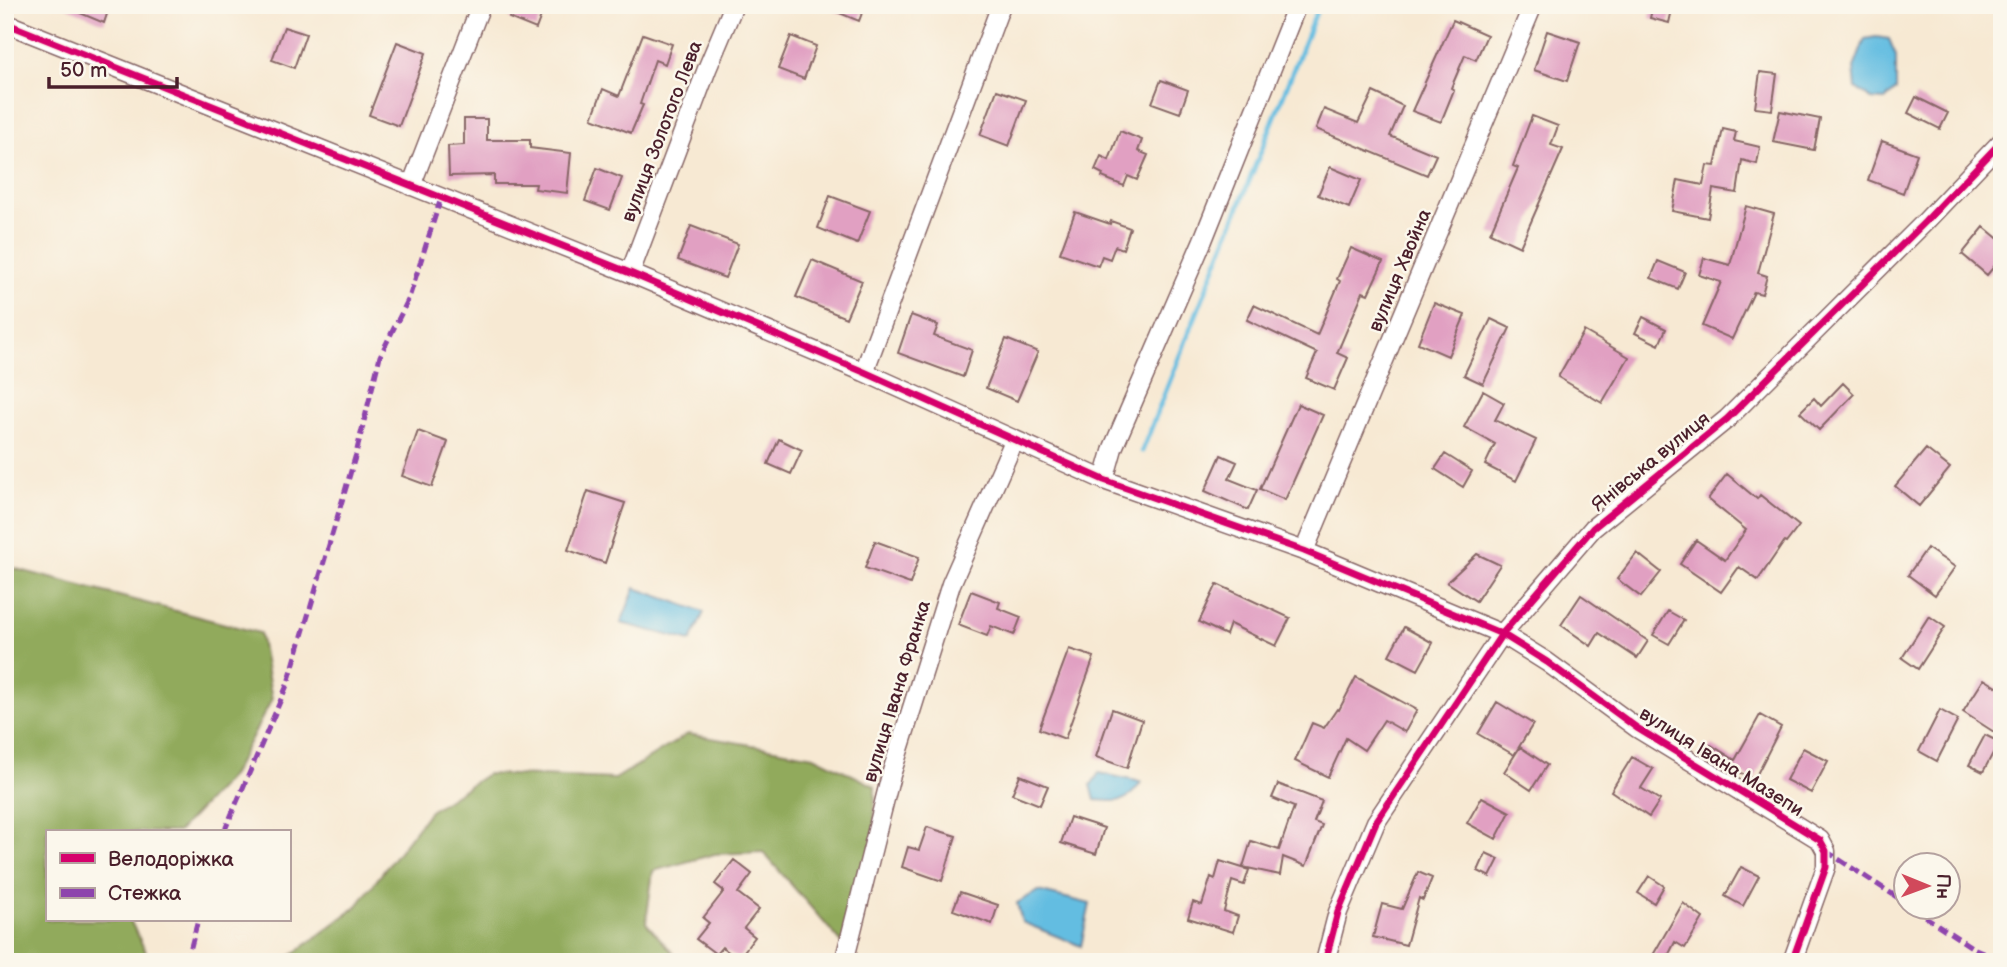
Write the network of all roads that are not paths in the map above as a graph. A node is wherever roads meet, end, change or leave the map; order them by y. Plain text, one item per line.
1 (481, 5) edge
2 (734, 5) edge
3 (1001, 5) edge
4 (1297, 5) edge
5 (1533, 5) edge
6 (5, 23) edge
7 (2002, 141) edge
8 (411, 186) junction
9 (630, 273) junction
10 (864, 372) junction
11 (1014, 441) junction
12 (1104, 480) junction
13 (1304, 551) junction
14 (1502, 634) junction
15 (844, 962) edge
16 (1325, 962) edge
17 (1792, 962) edge

1 - 8 street
2 - 9 street, вулиця Золотого Лева
3 - 10 street
4 - 12 street
5 - 13 street, вулиця Хвойна
6 - 8 street, вулиця Івана Мазепи
7 - 14 street, Янівська вулиця
8 - 9 street, вулиця Івана Мазепи
9 - 10 street, вулиця Івана Мазепи
10 - 11 street, вулиця Івана Мазепи
11 - 12 street, вулиця Івана Мазепи
11 - 15 street, вулиця Івана Франка
12 - 13 street, вулиця Івана Мазепи
13 - 14 street, вулиця Івана Мазепи
14 - 16 street, Янівська вулиця
14 - 17 street, вулиця Івана Мазепи

